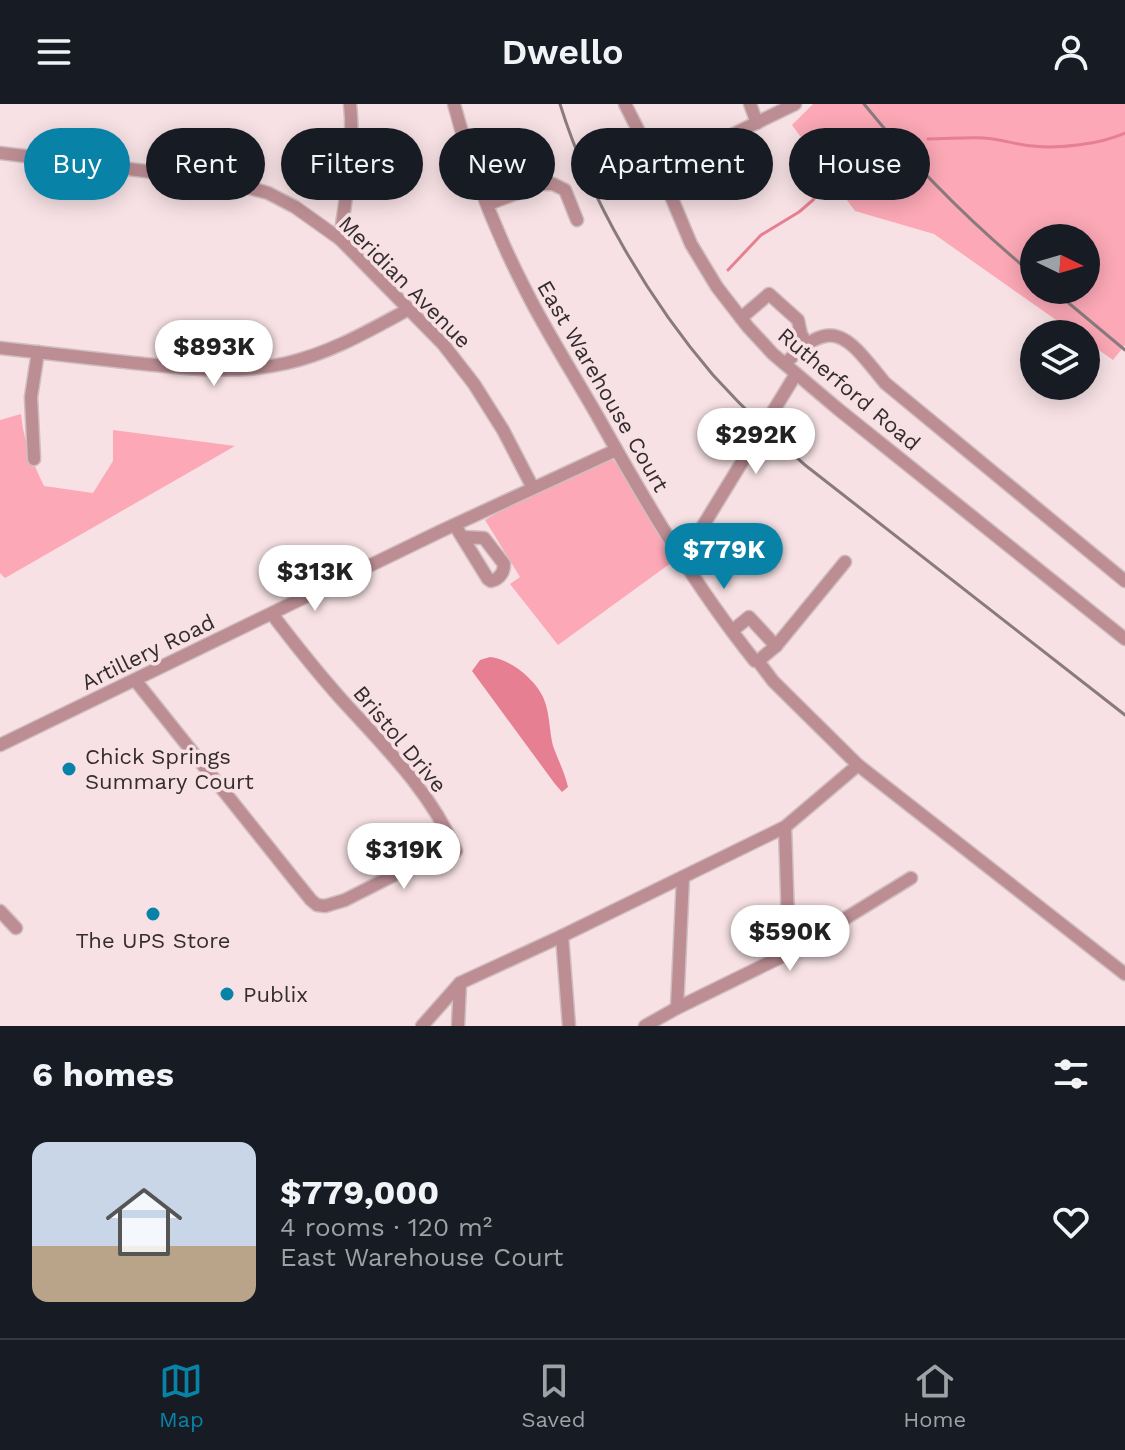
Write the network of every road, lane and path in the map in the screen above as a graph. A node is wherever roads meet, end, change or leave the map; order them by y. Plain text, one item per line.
1 (350, 104) edge
2 (454, 104) edge
3 (625, 104) edge
4 (750, 104) edge
5 (795, 104) edge
6 (757, 123) junction
7 (637, 128) edge
8 (747, 128) edge
9 (0, 153) edge
10 (671, 200) edge
11 (488, 204) junction
12 (577, 220) dead end
13 (340, 239) junction
14 (409, 309) junction
15 (741, 318) junction
16 (807, 344) junction
17 (0, 348) edge
18 (38, 352) junction
19 (785, 364) junction
20 (796, 374) junction
21 (616, 450) junction
22 (34, 459) dead end
23 (533, 488) junction
24 (455, 525) junction
25 (462, 537) junction
26 (682, 560) junction
27 (845, 562) dead end
28 (1125, 581) edge
29 (272, 614) junction
30 (732, 631) junction
31 (1125, 639) edge
32 (776, 646) junction
33 (758, 661) junction
34 (135, 680) junction
35 (0, 745) edge
36 (858, 765) junction
37 (785, 827) junction
38 (683, 877) junction
39 (911, 878) dead end
40 (0, 911) edge
41 (16, 928) dead end
42 (562, 936) junction
43 (789, 953) junction
44 (1125, 974) edge
45 (460, 983) junction
46 (677, 1008) junction
47 (422, 1026) edge
48 (458, 1026) edge
49 (569, 1026) edge
50 (645, 1026) edge

1 - 13 street
2 - 11 street, East Warehouse Court
3 - 7 street, Rutherford Road
4 - 6 street
5 - 6 street
6 - 8 street
9 - 13 street, Meridian Avenue
10 - 15 street, Rutherford Road
11 - 12 street
11 - 21 street, East Warehouse Court
13 - 14 street, Meridian Avenue
14 - 18 street
14 - 23 street, Meridian Avenue
15 - 16 street
15 - 19 street, Rutherford Road
16 - 19 street
16 - 28 street
17 - 18 street
18 - 22 street
19 - 20 street, Rutherford Road
20 - 26 street
20 - 31 street, Rutherford Road
21 - 23 street, Artillery Road
21 - 26 street, East Warehouse Court
23 - 24 street, Artillery Road
24 - 25 street
24 - 29 street, Artillery Road
25 - 25 street
26 - 30 street, East Warehouse Court
27 - 32 street
29 - 34 street, Artillery Road
29 - 34 street, Bristol Drive
30 - 32 street
30 - 33 street, East Warehouse Court
32 - 33 street
33 - 36 street, East Warehouse Court
34 - 35 street, Artillery Road
36 - 37 street
36 - 44 street, East Warehouse Court
37 - 38 street
37 - 43 street
38 - 42 street
38 - 46 street
39 - 43 street
40 - 41 street
42 - 45 street
42 - 49 street
43 - 46 street
45 - 47 street
45 - 48 street
46 - 50 street

